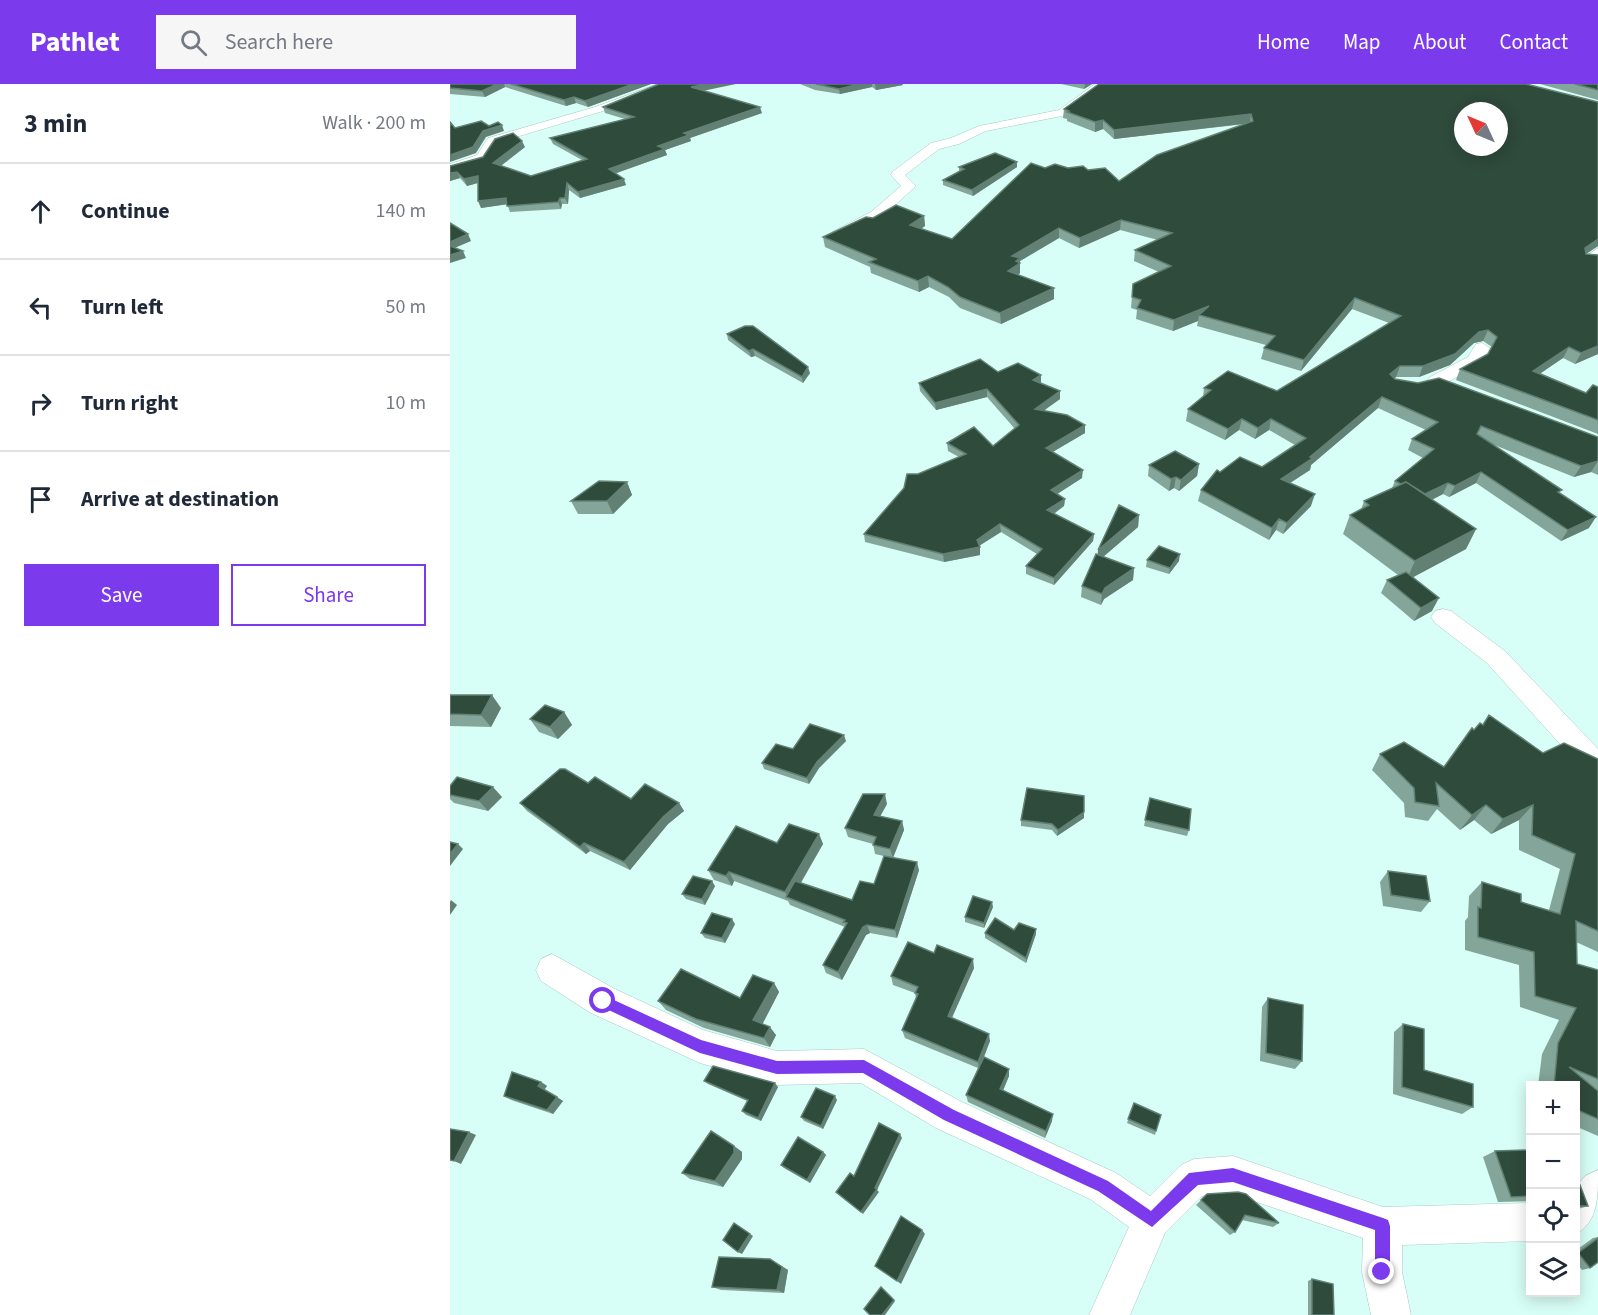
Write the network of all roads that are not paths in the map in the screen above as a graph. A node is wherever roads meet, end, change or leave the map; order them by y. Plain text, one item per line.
1 (668, 84) edge
2 (1102, 84) edge
3 (450, 168) edge
4 (826, 238) edge
5 (1482, 348) dead end
6 (1456, 389) edge
7 (1443, 617) dead end
8 (1598, 767) edge
9 (552, 970) dead end
10 (1598, 1189) edge
11 (1580, 1209) edge
12 (1152, 1220) junction
13 (1526, 1222) edge
14 (1383, 1226) junction
15 (1109, 1315) edge
16 (1391, 1315) edge

1 - 3 street
2 - 4 street
5 - 6 street
7 - 8 street
9 - 12 street
10 - 11 street
12 - 14 street
12 - 15 street
13 - 14 street
14 - 16 street

